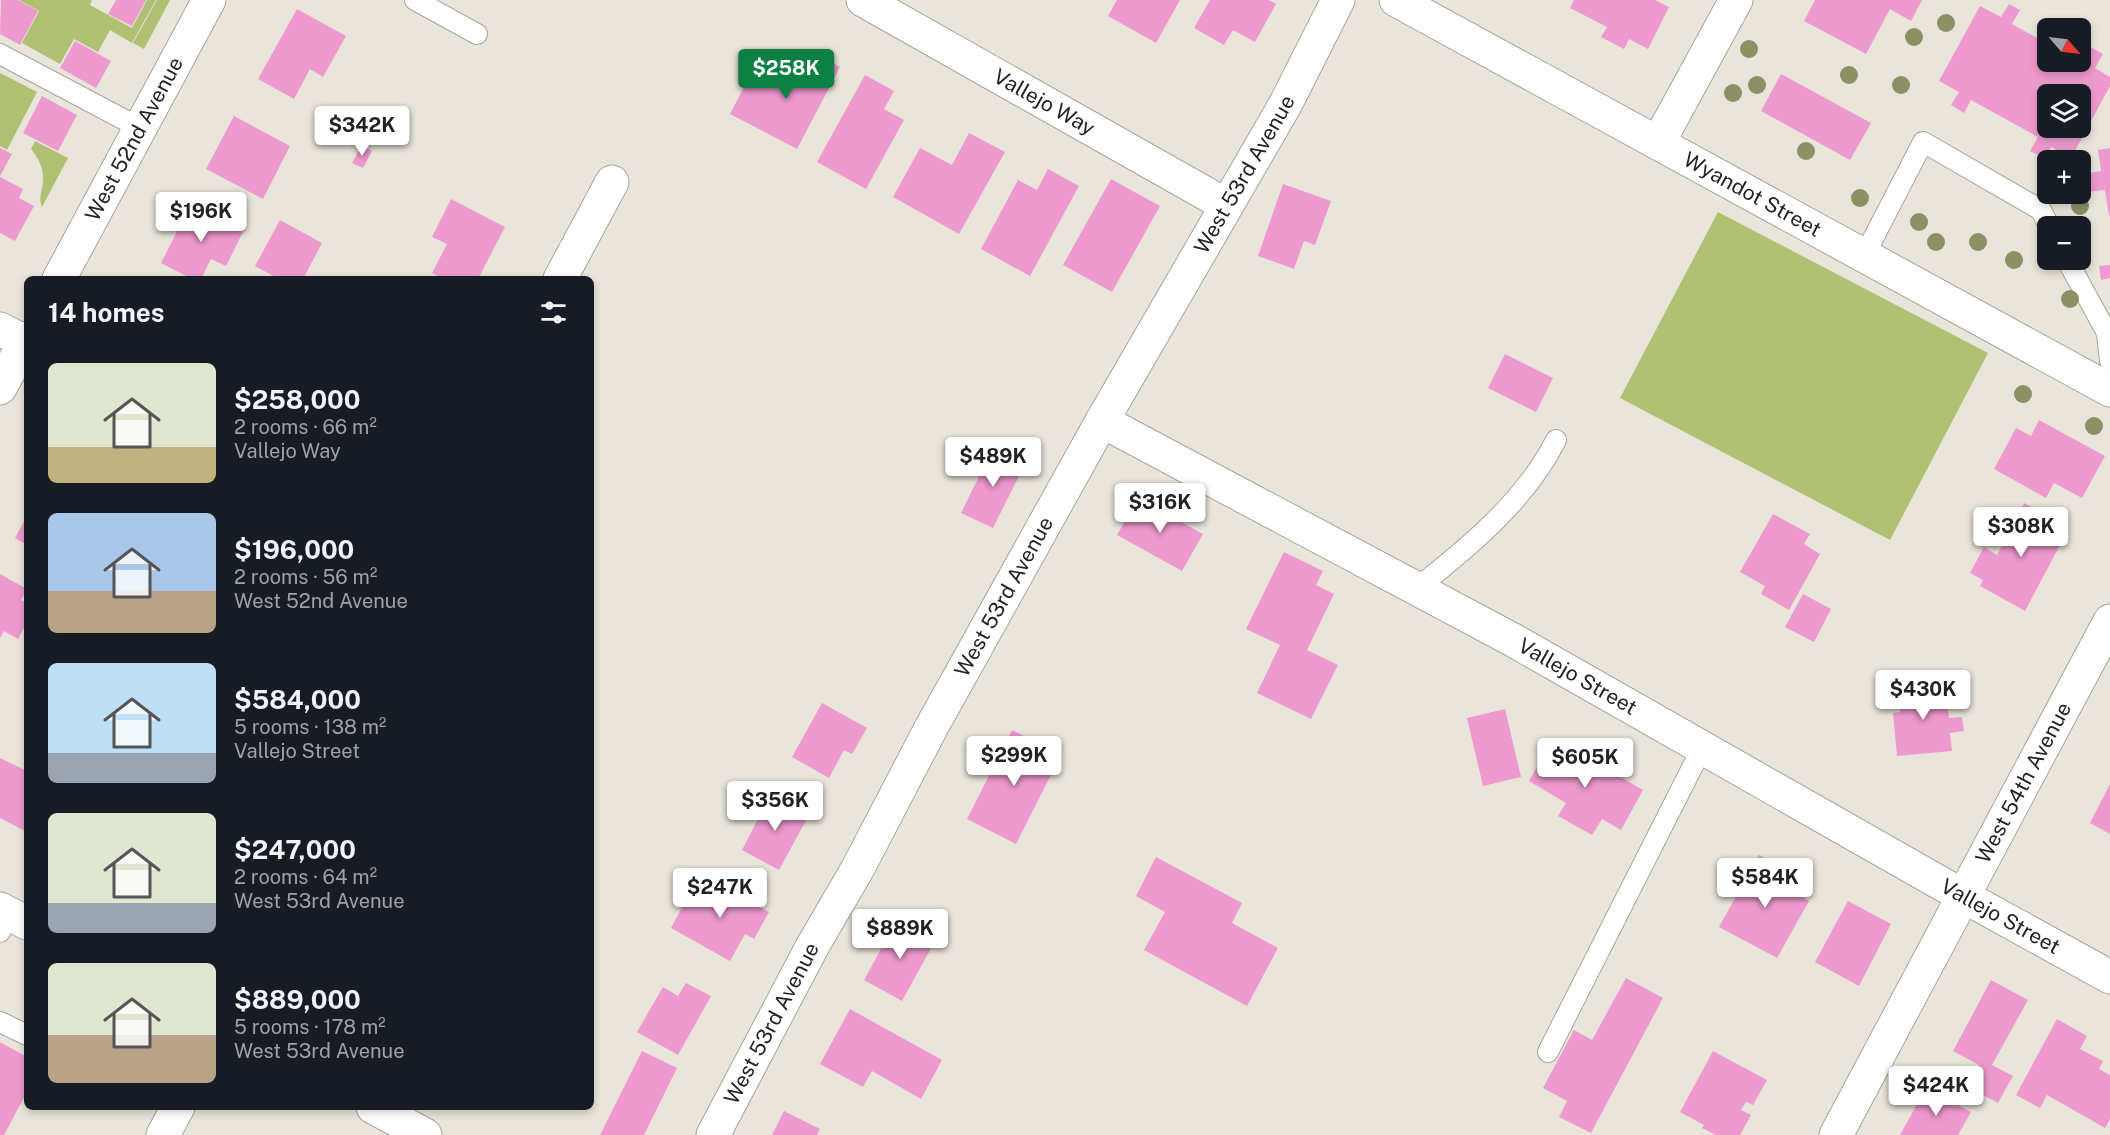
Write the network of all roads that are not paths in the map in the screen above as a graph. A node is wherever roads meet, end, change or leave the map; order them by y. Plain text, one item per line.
1 (209, 0) edge
2 (415, 0) edge
3 (863, 0) edge
4 (1338, 0) edge
5 (1396, 0) edge
6 (1736, 0) edge
7 (477, 33) dead end
8 (0, 54) edge
9 (140, 129) junction
10 (1658, 143) junction
11 (612, 182) dead end
12 (1226, 205) junction
13 (2044, 216) edge
14 (1864, 256) junction
15 (2072, 270) edge
16 (61, 276) edge
17 (562, 276) edge
18 (17, 336) edge
19 (2110, 362) edge
20 (0, 388) edge
21 (2110, 390) edge
22 (1102, 421) junction
23 (1556, 440) dead end
24 (1417, 588) junction
25 (2110, 621) edge
26 (1702, 748) junction
27 (1964, 896) junction
28 (2110, 977) edge
29 (0, 1022) edge
30 (24, 1034) edge
31 (1548, 1053) dead end
32 (176, 1110) edge
33 (379, 1110) edge
34 (163, 1135) edge
35 (425, 1135) edge
36 (713, 1135) edge
37 (1836, 1135) edge

1 - 9 street, West 52nd Avenue
2 - 7 lane
3 - 12 street, Vallejo Way
4 - 12 street, West 53rd Avenue
5 - 10 street, Wyandot Street
6 - 10 street
8 - 9 lane
9 - 16 street, West 52nd Avenue
10 - 14 street, Wyandot Street
11 - 17 street
12 - 22 street, West 53rd Avenue
13 - 14 lane
14 - 21 street, Wyandot Street
15 - 19 lane
18 - 20 street
22 - 24 street, Vallejo Street
22 - 36 street, West 53rd Avenue
23 - 24 lane
24 - 26 street, Vallejo Street
25 - 27 street, West 54th Avenue
26 - 27 street, Vallejo Street
26 - 31 lane
27 - 28 street, Vallejo Street
27 - 37 street, West 54th Avenue
29 - 30 lane
32 - 34 street
33 - 35 street

